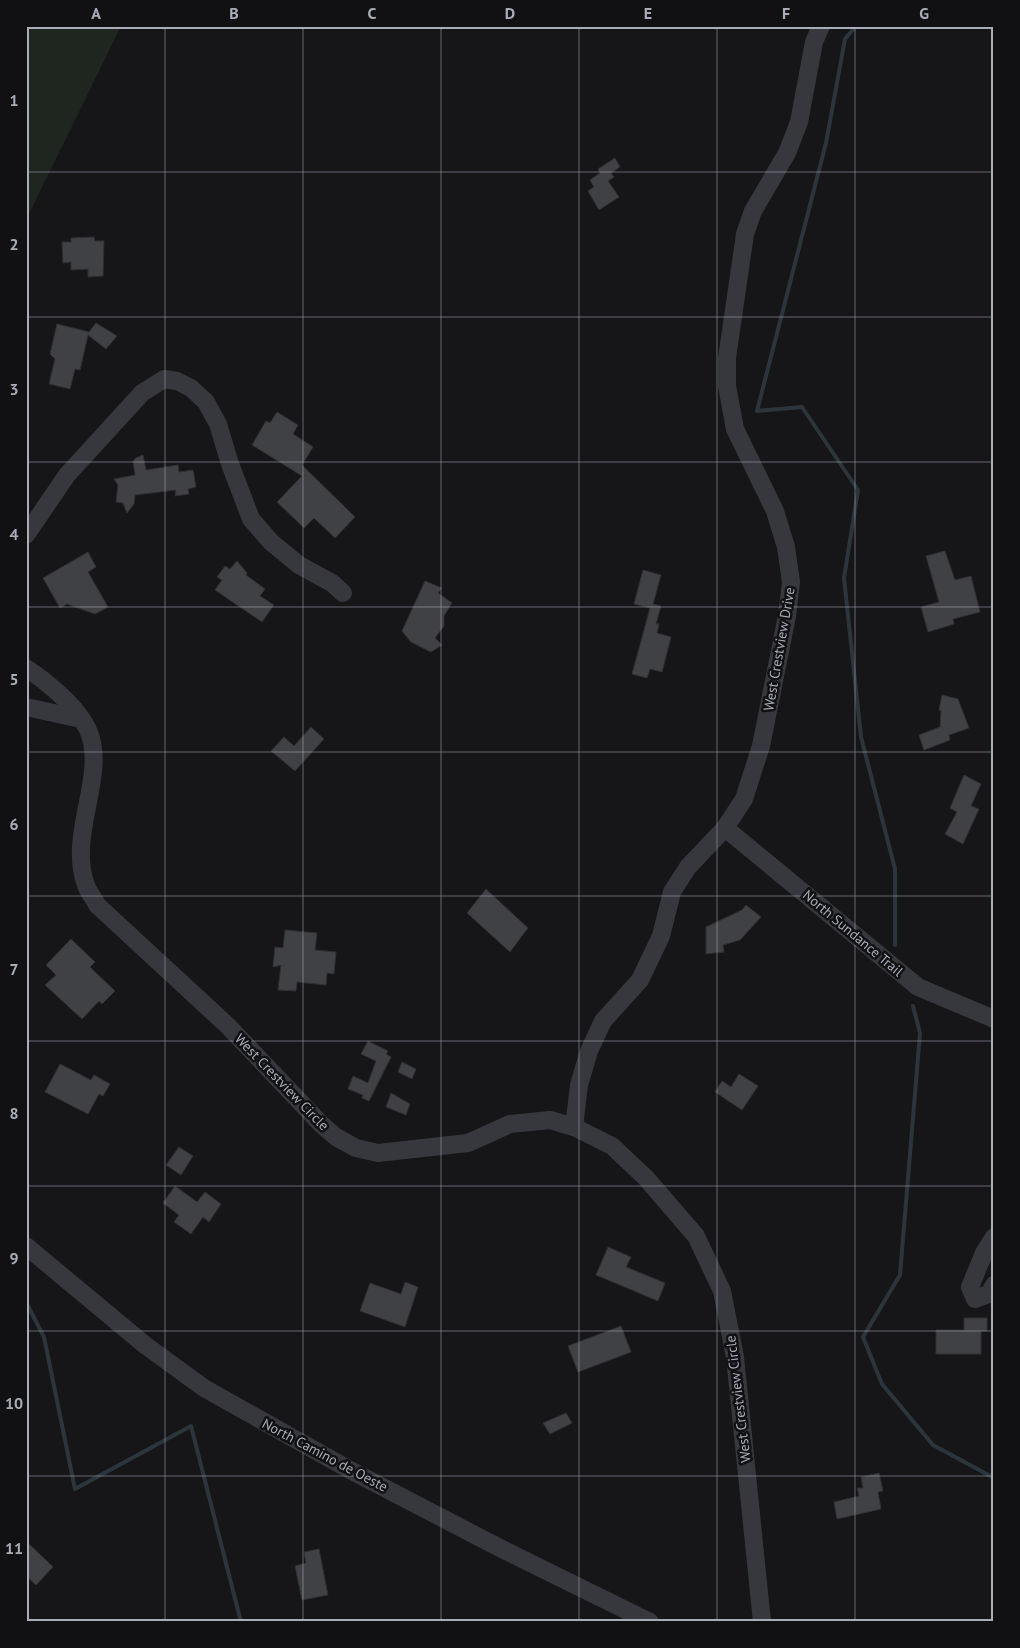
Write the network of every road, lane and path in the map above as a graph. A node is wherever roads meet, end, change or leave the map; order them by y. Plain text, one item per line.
1 (821, 26) edge
2 (26, 535) edge
3 (343, 593) dead end
4 (26, 668) edge
5 (26, 707) edge
6 (81, 719) junction
7 (725, 828) junction
8 (994, 1019) edge
9 (574, 1126) junction
10 (994, 1237) edge
11 (26, 1246) edge
12 (994, 1285) edge
13 (650, 1622) edge
14 (762, 1622) edge

1 - 7 street, West Crestview Drive
2 - 3 street
4 - 6 street, West Crestview Circle
5 - 6 street
6 - 9 street, West Crestview Circle
7 - 8 street, North Sundance Trail
7 - 9 street, West Crestview Drive
9 - 14 street, West Crestview Circle
10 - 12 street
11 - 13 street, North Camino de Oeste

